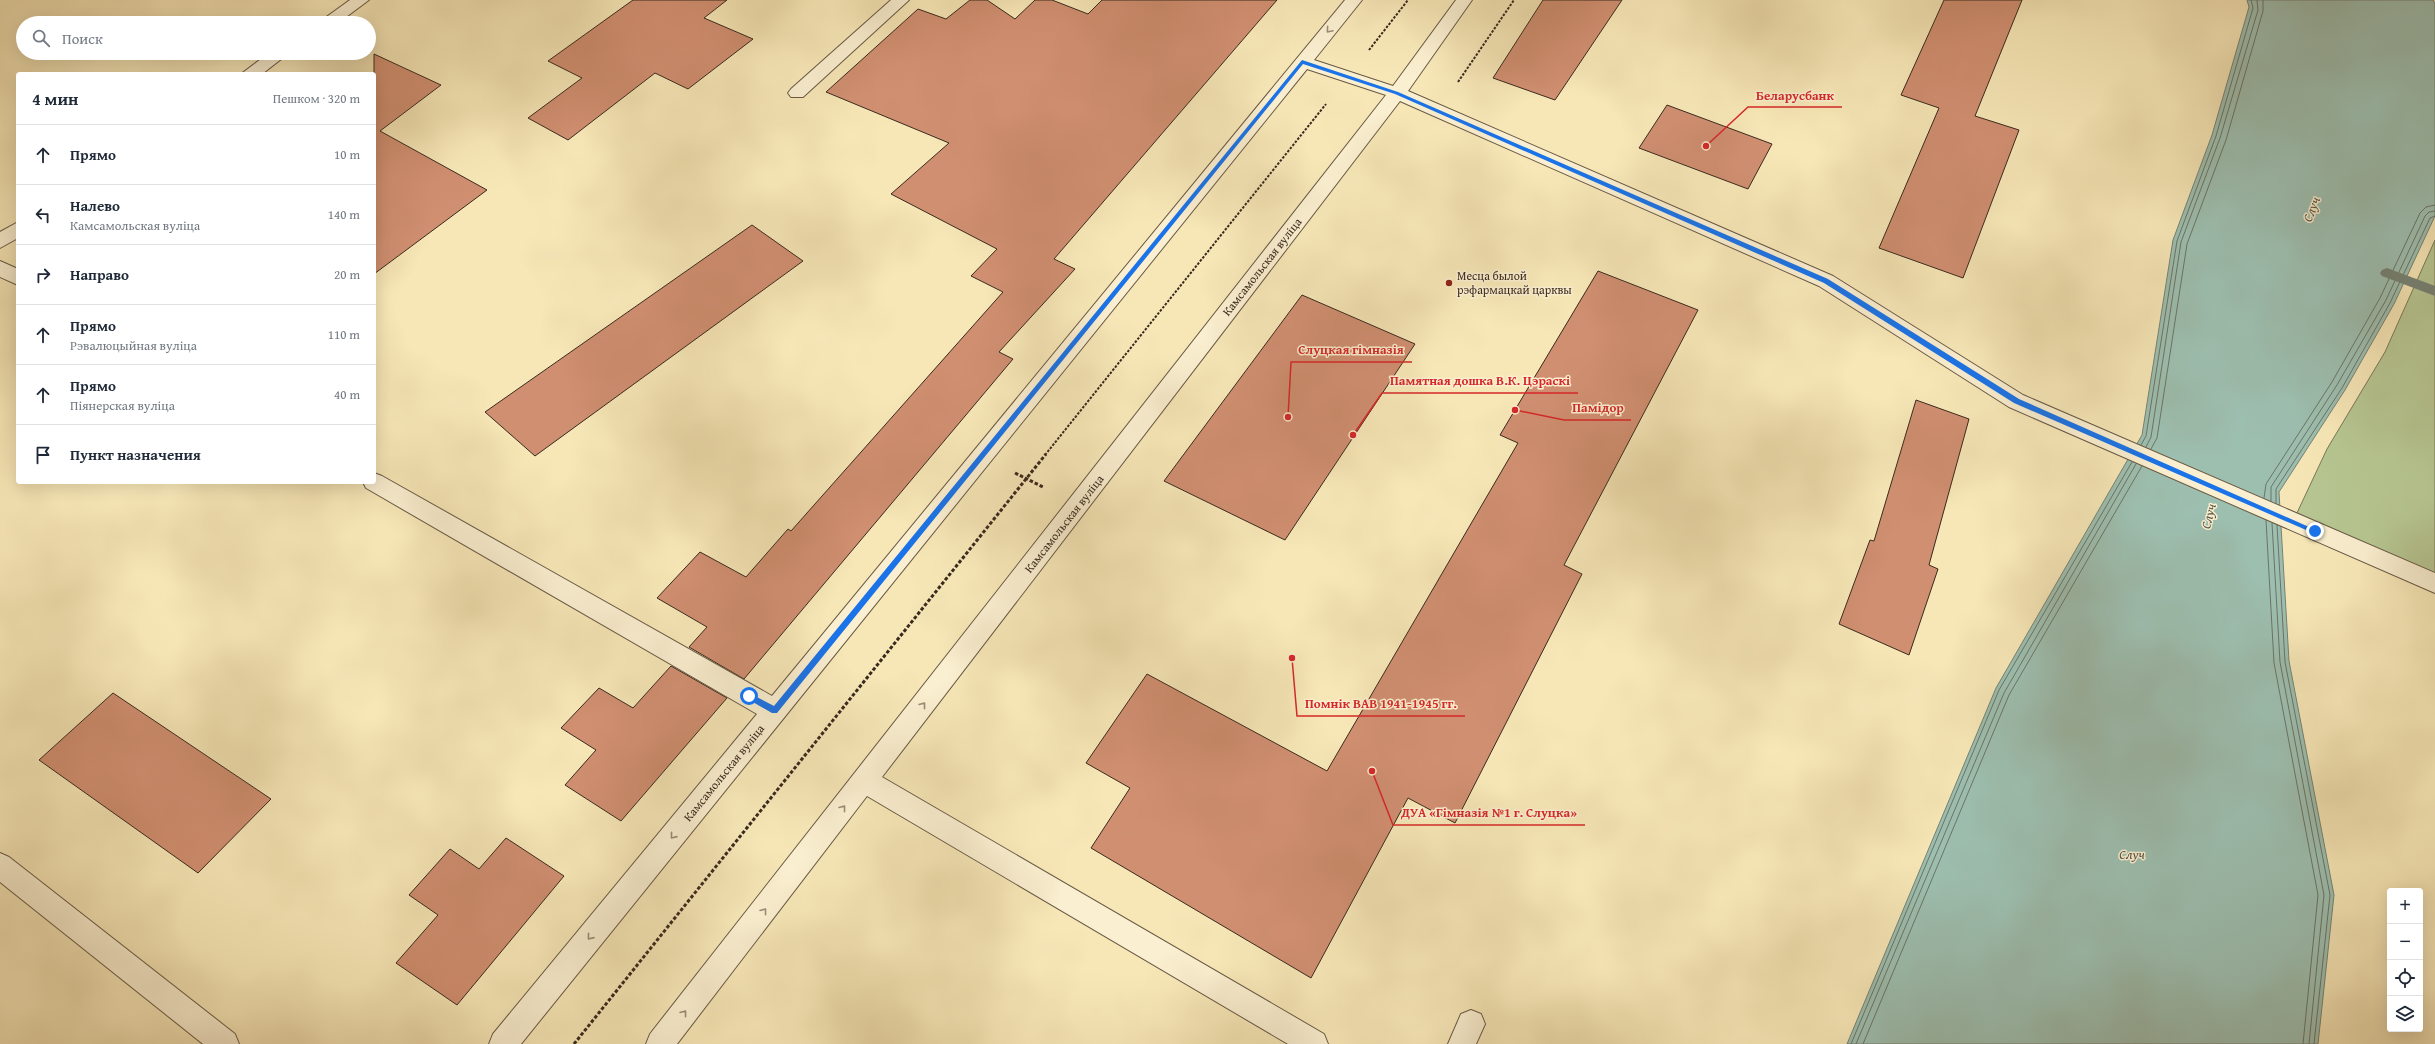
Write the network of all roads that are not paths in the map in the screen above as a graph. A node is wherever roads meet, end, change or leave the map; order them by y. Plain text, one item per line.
1 (361, 0) edge
2 (901, 0) edge
3 (1354, 0) edge
4 (1464, 0) edge
5 (337, 16) edge
6 (271, 60) edge
7 (1302, 62) junction
8 (253, 72) edge
9 (797, 93) dead end
10 (1397, 93) junction
11 (16, 229) edge
12 (0, 240) edge
13 (0, 268) edge
14 (16, 277) edge
15 (376, 483) edge
16 (2435, 583) edge
17 (775, 711) junction
18 (864, 781) junction
19 (0, 866) edge
20 (225, 1044) edge
21 (503, 1044) edge
22 (660, 1044) edge
23 (1314, 1044) edge

1 - 5 street
2 - 9 street
3 -> 7 street, Камсамольская вуліца
4 - 10 street, Камсамольская вуліца
6 - 8 street
7 - 10 street
7 - 17 street, Камсамольская вуліца
10 - 16 street
18 -> 10 street, Камсамольская вуліца
11 - 12 street
13 - 14 street
15 - 17 street
17 -> 21 street, Камсамольская вуліца
22 -> 18 street, Камсамольская вуліца
18 - 23 street
19 - 20 street

